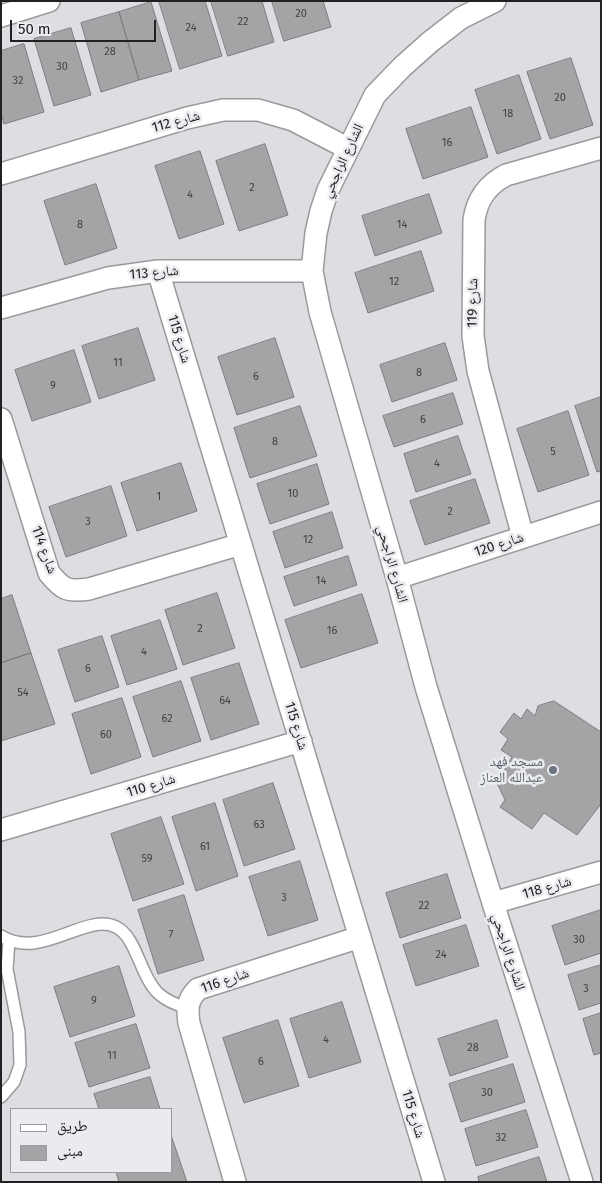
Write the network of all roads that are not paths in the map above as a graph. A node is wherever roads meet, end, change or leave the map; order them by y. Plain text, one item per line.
1 (49, 1) edge
2 (495, 1) edge
3 (1, 16) edge
4 (348, 148) junction
5 (601, 148) edge
6 (1, 174) edge
7 (158, 271) junction
8 (312, 271) junction
9 (1, 308) edge
10 (1, 419) edge
11 (601, 512) edge
12 (523, 537) junction
13 (241, 544) junction
14 (397, 578) junction
15 (301, 741) junction
16 (1, 830) edge
17 (601, 872) edge
18 (493, 903) junction
19 (360, 937) junction
20 (5, 939) edge
21 (187, 1008) junction
22 (1, 1097) edge
23 (235, 1182) edge
24 (434, 1182) edge
25 (582, 1182) edge

1 - 3 street
2 - 4 street, الشارع الراجحي
4 - 6 street, شارع 112
4 - 8 street, الشارع الراجحي
5 - 12 street, شارع 119
7 - 8 street, شارع 113
7 - 9 street, شارع 113
7 - 13 street, شارع 115
8 - 14 street, الشارع الراجحي
10 - 13 street, 114 شارع
11 - 12 street, شارع 120
12 - 14 street, شارع 120
13 - 15 street, شارع 115
14 - 18 street, الشارع الراجحي
15 - 16 street, شارع 110
15 - 19 street, شارع 115
17 - 18 street, شارع 118
18 - 25 street, الشارع الراجحي
19 - 21 street, شارع 116
19 - 24 street, شارع 115
20 - 21 lane
20 - 22 lane
21 - 23 street

